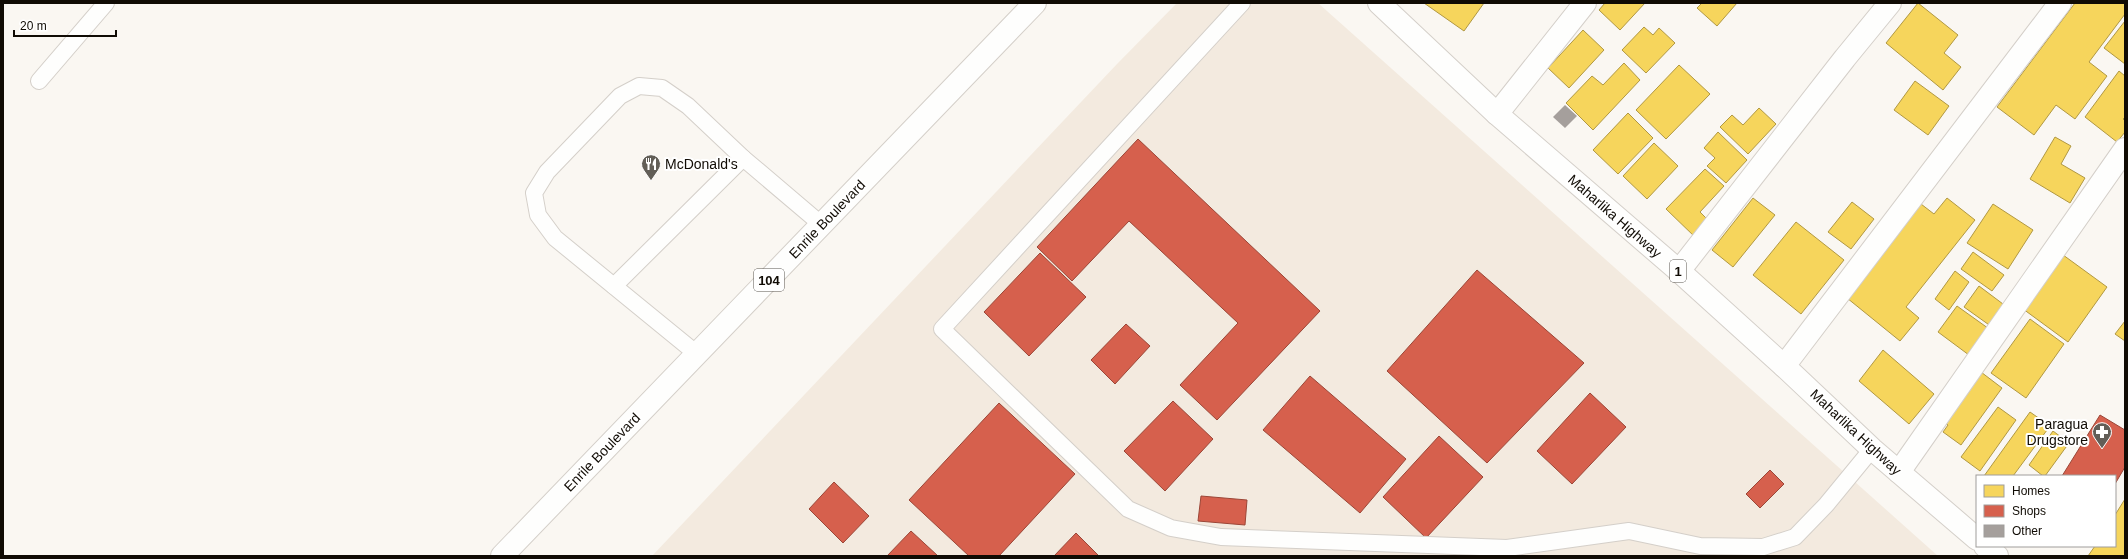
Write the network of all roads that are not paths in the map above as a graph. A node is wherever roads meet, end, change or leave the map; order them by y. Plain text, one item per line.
1 (106, 3) edge
2 (1019, 3) edge
3 (1035, 3) edge
4 (1242, 3) edge
5 (1379, 3) edge
6 (1585, 3) edge
7 (1890, 3) edge
8 (2060, 3) edge
9 (1012, 27) junction
10 (39, 81) dead end
11 (1497, 114) junction
12 (2125, 149) edge
13 (743, 158) junction
14 (822, 225) junction
15 (1679, 271) junction
16 (614, 286) junction
17 (697, 354) junction
18 (1784, 366) junction
19 (1872, 449) junction
20 (1899, 472) junction
21 (1976, 538) edge
22 (1986, 547) edge
23 (502, 556) edge
24 (1997, 556) edge

1 - 10 lane
2 - 9 main road
3 - 9 main road, Enrile Boulevard / 104
4 - 19 lane
5 - 11 main road, Maharlika Highway / 1
6 - 11 main road
7 - 15 main road
8 - 18 main road
9 - 14 main road, Enrile Boulevard / 104
11 - 15 main road, Maharlika Highway / 1
12 - 20 main road
13 - 14 lane
13 - 16 lane
13 - 16 lane
14 - 17 main road, Enrile Boulevard / 104
15 - 18 main road, Maharlika Highway / 1
16 - 17 lane
17 - 23 main road, Enrile Boulevard / 104
18 - 19 main road, Maharlika Highway / 1
19 - 20 main road, Maharlika Highway / 1
20 - 21 main road, Maharlika Highway / 1
22 - 24 main road

